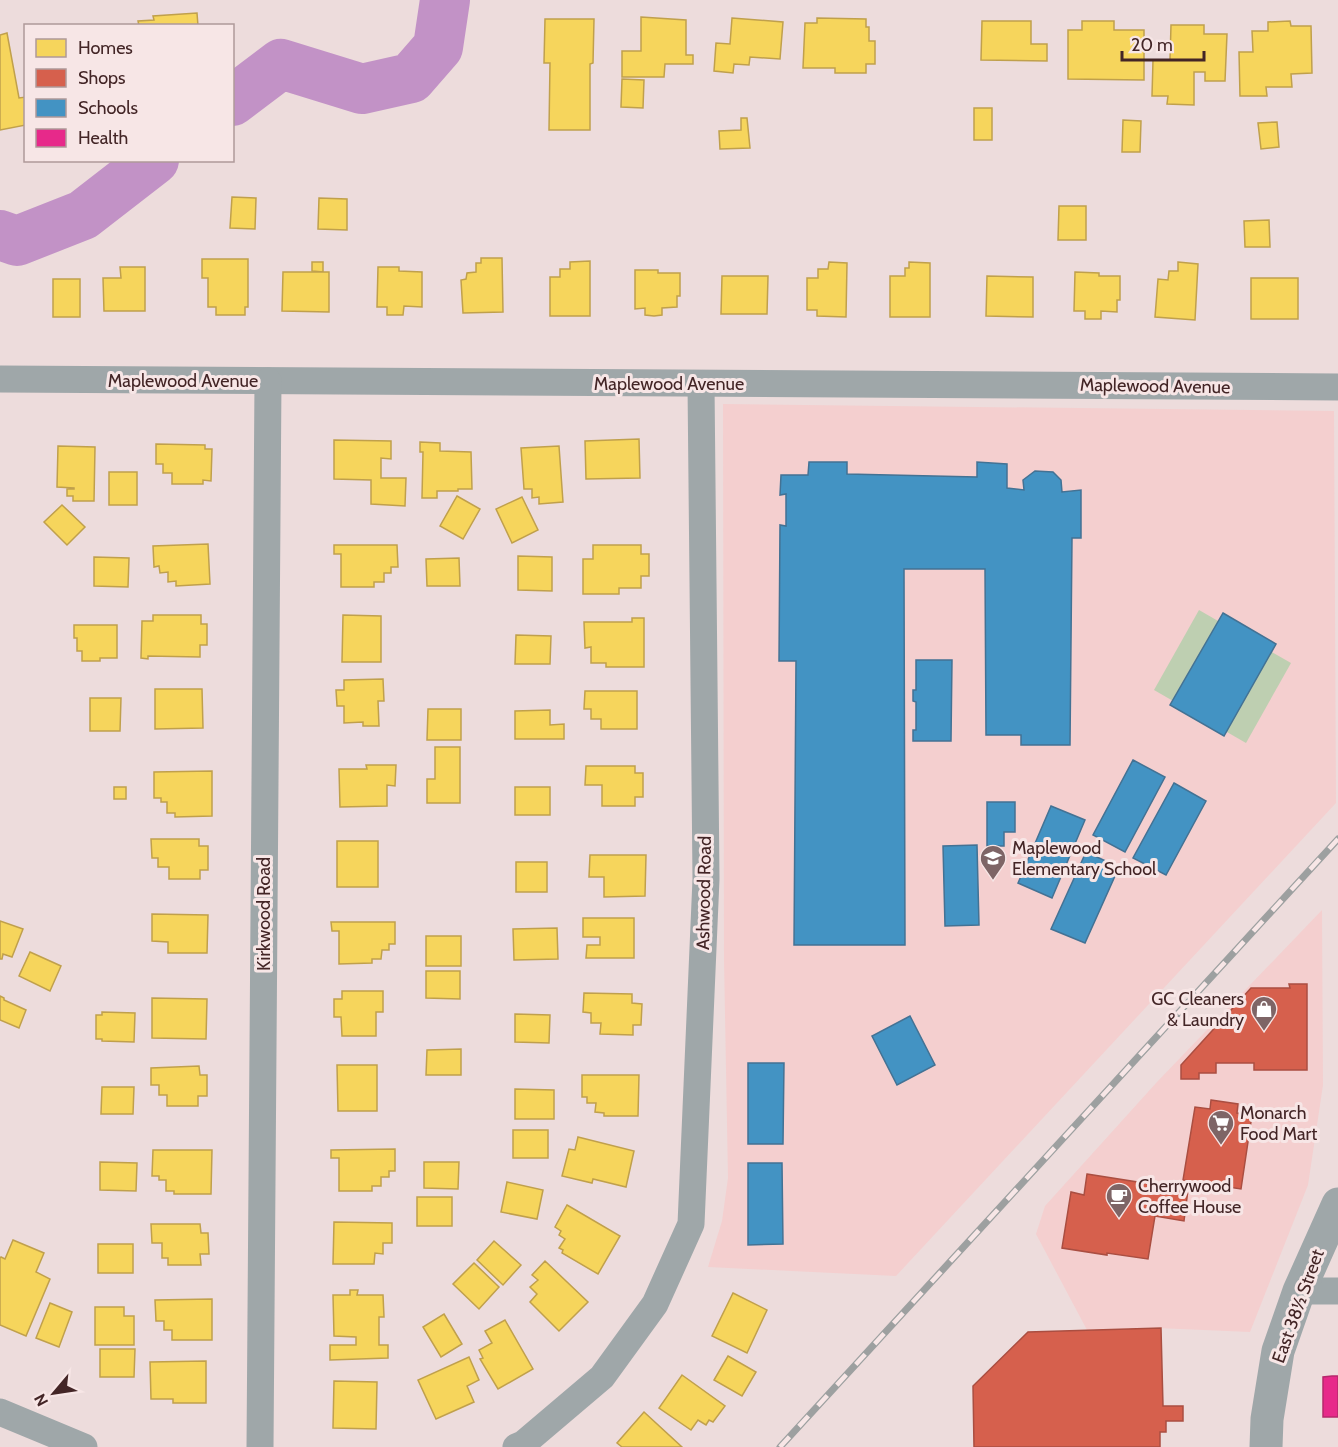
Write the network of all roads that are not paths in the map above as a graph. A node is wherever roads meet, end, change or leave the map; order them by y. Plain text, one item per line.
1 (0, 379) edge
2 (268, 381) junction
3 (701, 384) junction
4 (1338, 387) edge
5 (1338, 1204) edge
6 (1299, 1291) junction
7 (1338, 1291) edge
8 (0, 1412) edge
9 (84, 1447) edge
10 (260, 1447) edge
11 (516, 1447) edge
12 (1266, 1447) edge

1 - 2 street, Maplewood Avenue
2 - 3 street, Maplewood Avenue
2 - 10 street, Kirkwood Road
3 - 4 street, Maplewood Avenue
3 - 11 street, Ashwood Road
5 - 6 street, East 38½ Street
6 - 7 street
6 - 12 street, East 38½ Street
8 - 9 street

